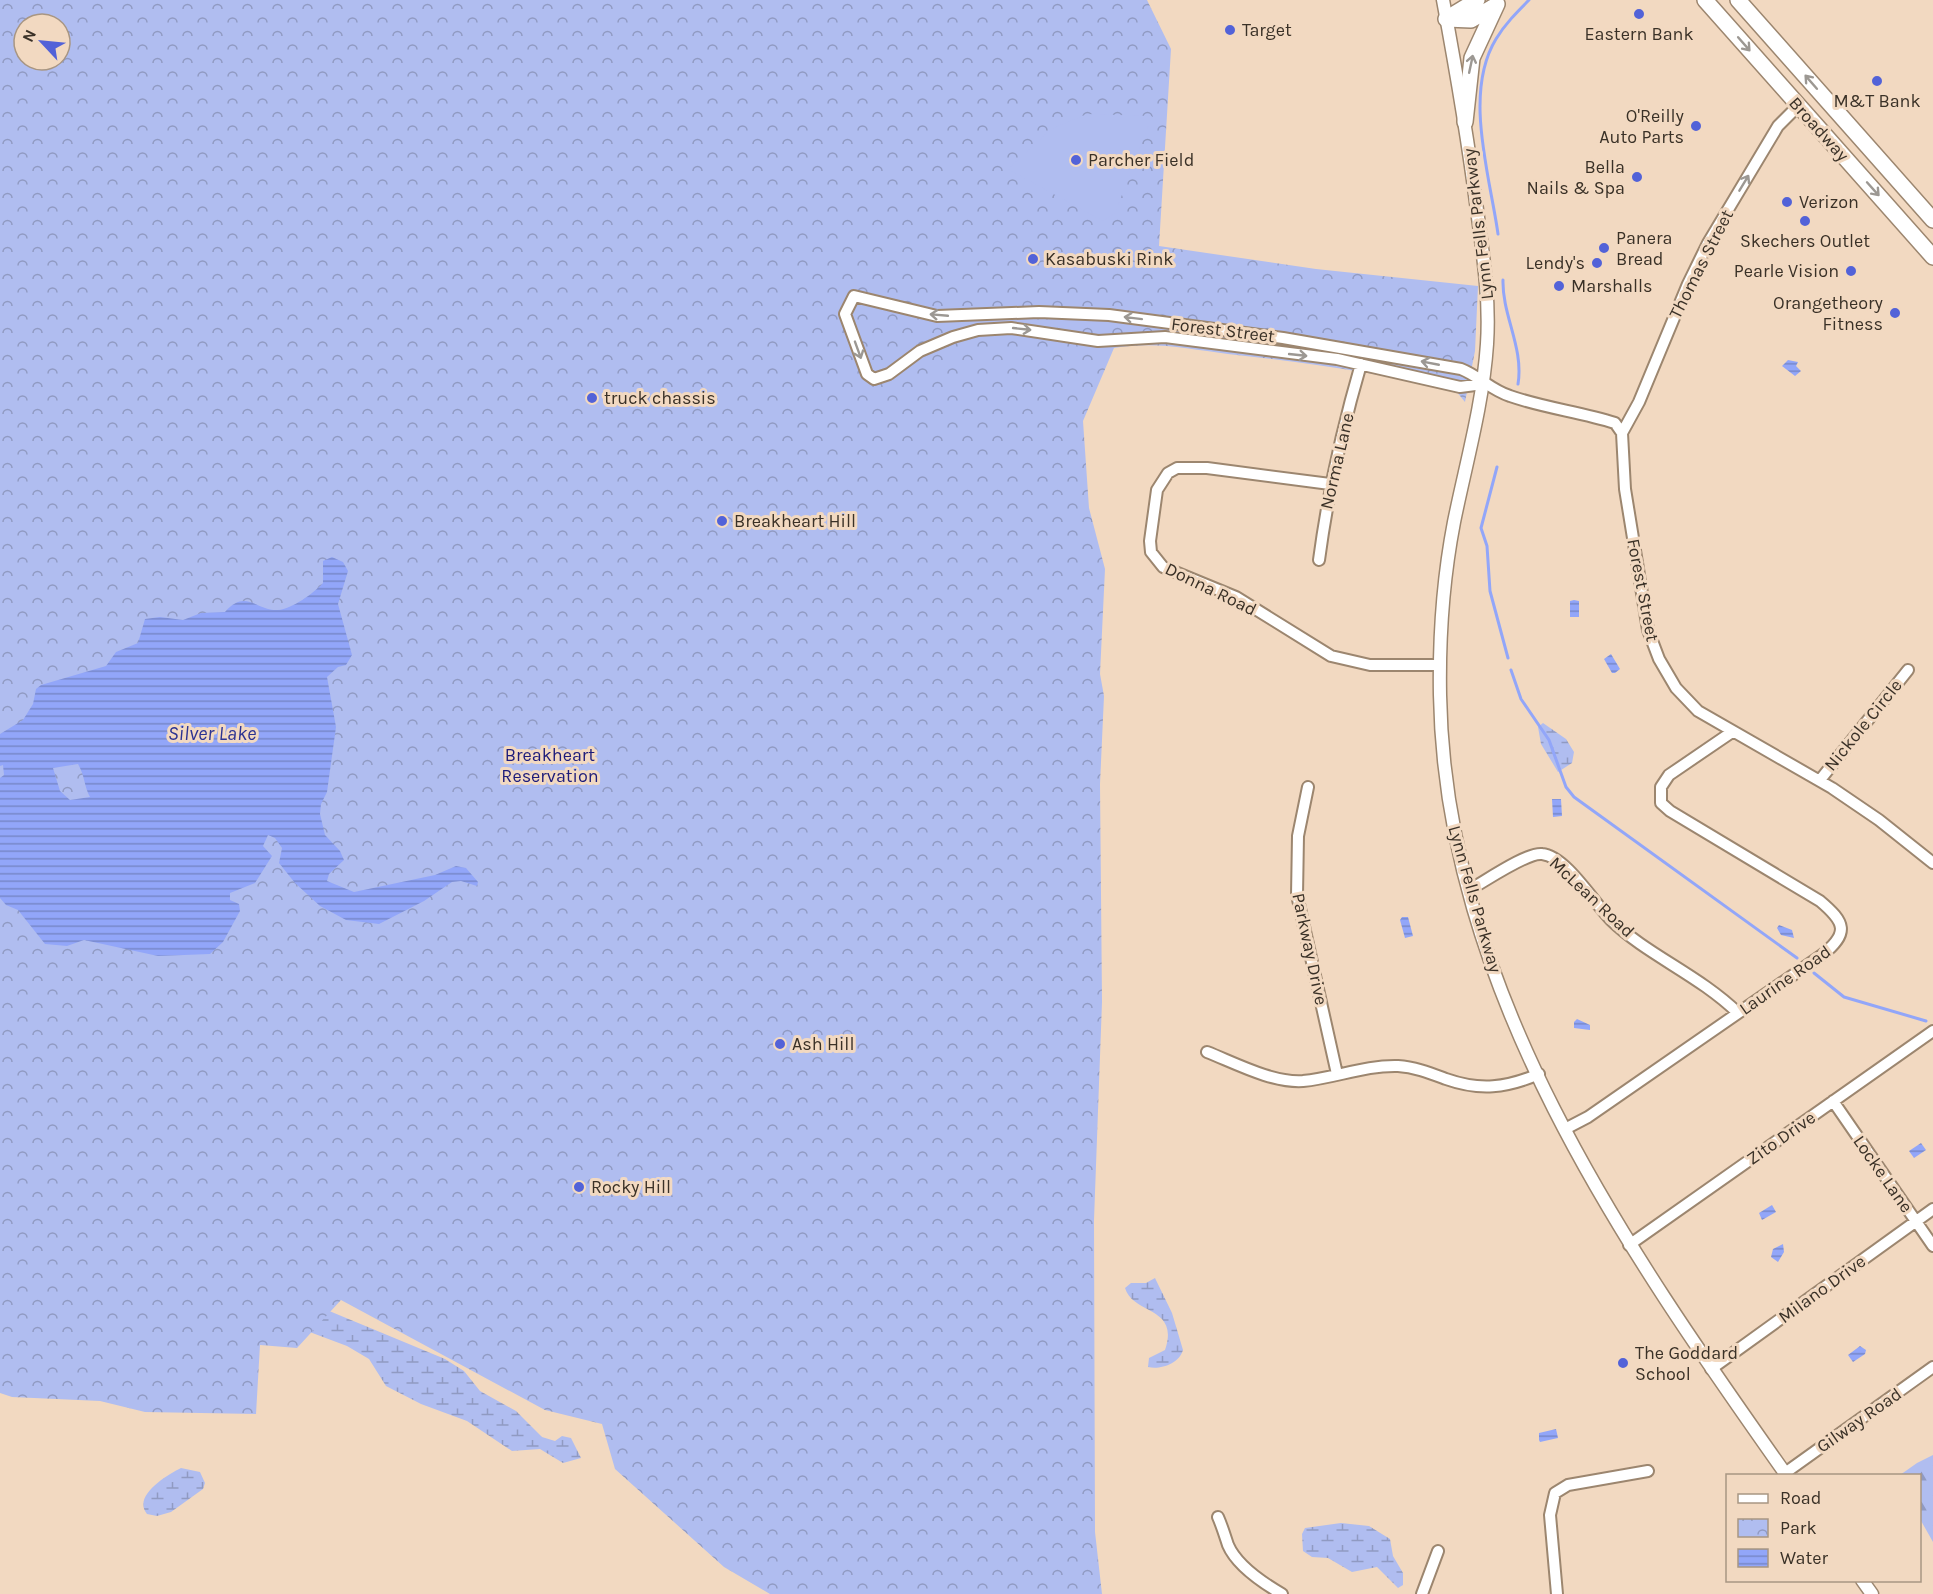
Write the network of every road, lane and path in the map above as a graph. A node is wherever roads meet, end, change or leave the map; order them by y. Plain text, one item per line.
1 (1443, 0) edge
2 (1477, 0) edge
3 (1705, 0) edge
4 (1738, 0) edge
5 (1498, 2) edge
6 (1446, 19) junction
7 (1798, 106) junction
8 (1465, 122) junction
9 (1933, 220) edge
10 (1933, 257) edge
11 (1065, 313) junction
12 (964, 315) junction
13 (966, 333) junction
14 (1062, 335) junction
15 (1362, 364) junction
16 (1483, 384) junction
17 (1622, 434) junction
18 (1330, 484) junction
19 (1319, 560) dead end
20 (1440, 665) junction
21 (1908, 670) dead end
22 (1732, 732) junction
23 (1820, 780) junction
24 (1308, 787) dead end
25 (1933, 863) edge
26 (1469, 890) junction
27 (1738, 1013) junction
28 (1933, 1031) edge
29 (1207, 1052) dead end
30 (1337, 1074) junction
31 (1539, 1074) junction
32 (1833, 1101) junction
33 (1565, 1129) junction
34 (1933, 1209) edge
35 (1916, 1221) junction
36 (1629, 1245) junction
37 (1933, 1246) edge
38 (1933, 1367) edge
39 (1711, 1369) junction
40 (1648, 1471) dead end
41 (1786, 1474) edge
42 (1218, 1517) dead end
43 (1438, 1551) dead end
44 (1863, 1582) edge
45 (1282, 1594) edge
46 (1422, 1594) edge
47 (1557, 1594) edge
48 (1872, 1594) edge

1 - 6 main road, Lynn Fells Parkway
2 - 6 highway
3 -> 7 highway, Broadway
9 -> 4 highway, Broadway
5 - 6 highway
8 -> 5 highway
6 - 8 main road, Lynn Fells Parkway
7 -> 10 highway, Broadway
17 -> 7 street, Thomas Street
8 - 16 main road, Lynn Fells Parkway
11 - 12 street, Forest Street
11 - 14 street
16 -> 11 street, Forest Street
12 - 13 street
12 -> 13 street, Forest Street
13 -> 14 street, Forest Street
14 -> 15 street, Forest Street
15 - 16 street, Forest Street
15 - 18 street, Norma Lane
16 - 17 street, Forest Street
16 - 20 main road, Lynn Fells Parkway
17 - 22 street, Forest Street
18 - 19 street, Norma Lane
18 - 20 street, Donna Road
20 - 26 main road, Lynn Fells Parkway
21 - 23 street, Nickole Circle
22 - 23 street, Forest Street
22 - 27 street, Laurine Road
23 - 25 street, Forest Street
24 - 30 street, Parkway Drive
26 - 27 street, McLean Road
26 - 31 main road, Lynn Fells Parkway
27 - 33 street, Laurine Road
28 - 32 street, Zito Drive
29 - 30 street
30 - 31 street
31 - 33 main road, Lynn Fells Parkway
32 - 35 street, Locke Lane
32 - 36 street, Zito Drive
33 - 36 main road, Lynn Fells Parkway
34 - 35 street, Milano Drive
35 - 37 street, Locke Lane
35 - 39 street, Milano Drive
36 - 39 main road, Lynn Fells Parkway
38 - 41 street, Gilway Road
39 - 41 main road, Lynn Fells Parkway
40 - 47 street
42 - 45 street
43 - 46 street
44 - 48 main road

